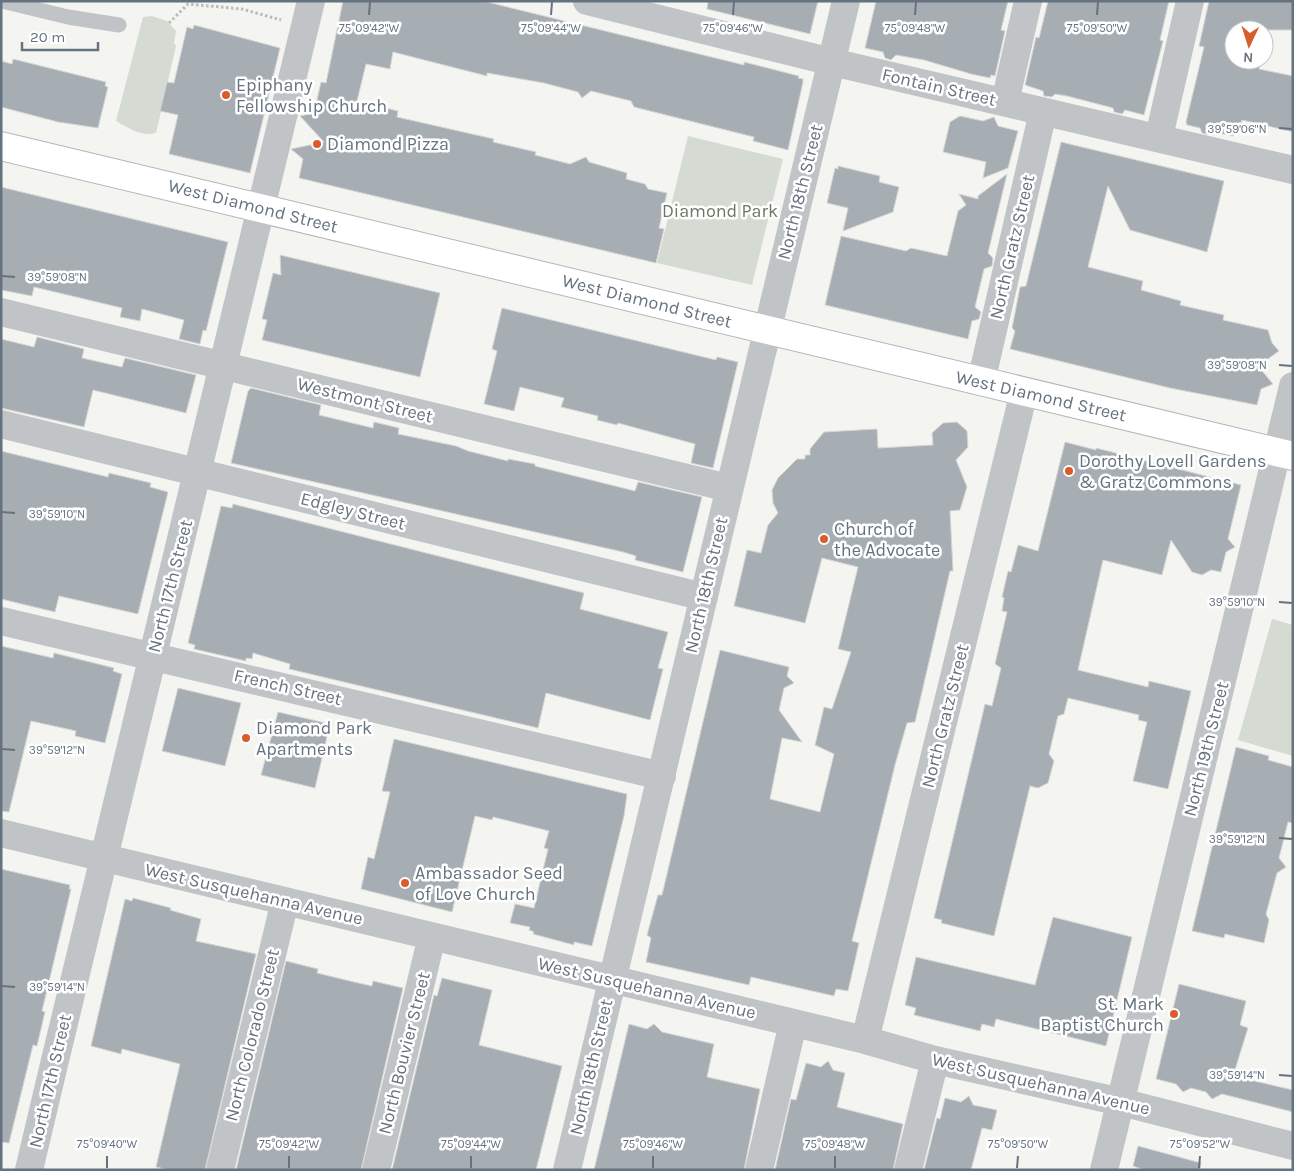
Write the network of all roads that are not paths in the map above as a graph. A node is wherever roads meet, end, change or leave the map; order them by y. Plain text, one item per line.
1 (2, 1) edge
2 (586, 1) edge
3 (846, 1) edge
4 (1028, 1) edge
5 (1190, 1) edge
6 (308, 14) edge
7 (119, 25) dead end
8 (832, 62) junction
9 (1005, 102) junction
10 (1043, 112) junction
11 (1159, 137) junction
12 (1, 146) edge
13 (1293, 170) edge
14 (262, 208) junction
15 (1, 312) edge
16 (767, 330) junction
17 (224, 366) junction
18 (981, 382) junction
19 (1293, 386) edge
20 (1024, 392) junction
21 (1, 424) edge
22 (1285, 454) edge
23 (198, 473) junction
24 (729, 488) junction
25 (704, 597) junction
26 (1, 622) edge
27 (153, 655) junction
28 (662, 776) junction
29 (1, 833) edge
30 (102, 858) junction
31 (285, 901) junction
32 (432, 936) junction
33 (612, 980) junction
34 (793, 1023) junction
35 (865, 1040) junction
36 (935, 1060) junction
37 (1121, 1102) junction
38 (1293, 1146) edge
39 (29, 1170) edge
40 (220, 1170) edge
41 (376, 1170) edge
42 (567, 1170) edge
43 (758, 1170) edge
44 (908, 1170) edge
45 (1104, 1170) edge

1 - 7 lane
2 - 8 street, Fontain Street
3 - 8 street, North 18th Street
4 - 9 street
5 - 11 street
6 - 14 street, North 17th Street
8 - 9 street, Fontain Street
8 - 16 street, North 18th Street
9 - 10 street, Fontain Street
10 - 11 street, Fontain Street
10 - 18 street, North Gratz Street
11 - 13 street, Fontain Street
12 - 14 main road, West Diamond Street
14 - 16 main road, West Diamond Street
14 - 17 street, North 17th Street
15 - 17 street, Westmont Street
16 - 18 main road, West Diamond Street
16 - 24 street, North 18th Street
17 - 23 street, North 17th Street
17 - 24 street, Westmont Street
18 - 20 main road, West Diamond Street
19 - 22 street, North 19th Street
20 - 22 main road, West Diamond Street
20 - 35 street, North Gratz Street
21 - 23 street, Edgley Street
22 - 37 street, North 19th Street
23 - 25 street, Edgley Street
23 - 27 street, North 17th Street
24 - 25 street, North 18th Street
25 - 28 street, North 18th Street
26 - 27 street, French Street
27 - 28 street, French Street
27 - 30 street, North 17th Street
28 - 33 street, North 18th Street
29 - 30 street, West Susquehanna Avenue
30 - 31 street, West Susquehanna Avenue
30 - 39 street, North 17th Street
31 - 32 street, West Susquehanna Avenue
31 - 40 street, North Colorado Street
32 - 33 street, West Susquehanna Avenue
32 - 41 street, North Bouvier Street
33 - 34 street, West Susquehanna Avenue
33 - 42 street, North 18th Street
34 - 35 street, West Susquehanna Avenue
34 - 43 street
35 - 36 street, West Susquehanna Avenue
36 - 37 street, West Susquehanna Avenue
36 - 44 street
37 - 38 street, West Susquehanna Avenue
37 - 45 street, North 19th Street

